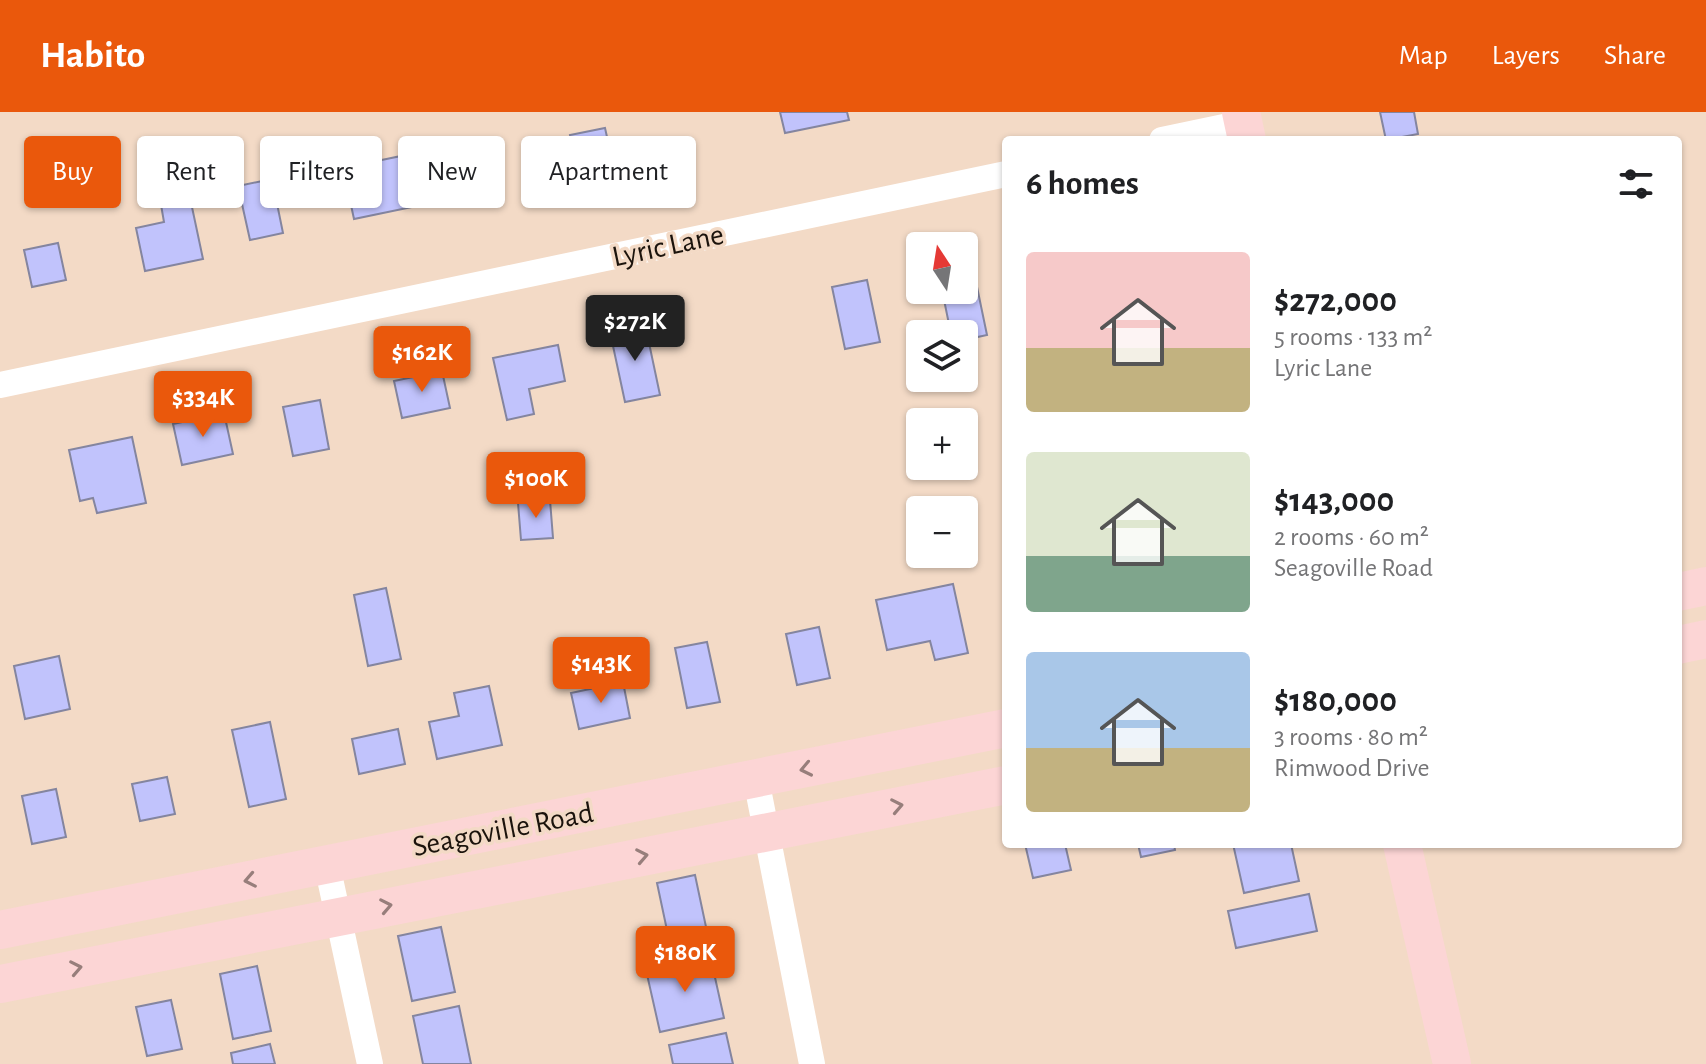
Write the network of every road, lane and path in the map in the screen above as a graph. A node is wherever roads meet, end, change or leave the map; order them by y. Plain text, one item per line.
1 (1243, 125) edge
2 (1184, 136) edge
3 (1002, 175) edge
4 (0, 385) edge
5 (1706, 586) edge
6 (1682, 591) edge
7 (1706, 639) edge
8 (1682, 644) edge
9 (1002, 729) edge
10 (756, 779) junction
11 (1002, 786) edge
12 (764, 832) junction
13 (1403, 848) edge
14 (327, 865) junction
15 (340, 915) junction
16 (0, 930) edge
17 (0, 984) edge
18 (370, 1064) edge
19 (812, 1064) edge
20 (1452, 1064) edge

1 - 2 street
3 - 4 street, Lyric Lane
5 - 6 main road
7 - 8 main road
9 -> 10 main road, Seagoville Road
10 - 12 street
10 - 14 main road, Seagoville Road
12 -> 11 main road, Seagoville Road
15 -> 12 main road, Seagoville Road
12 - 19 street
13 - 20 main road
14 - 15 street
14 -> 16 main road, Seagoville Road
17 -> 15 main road, Seagoville Road
15 - 18 street

